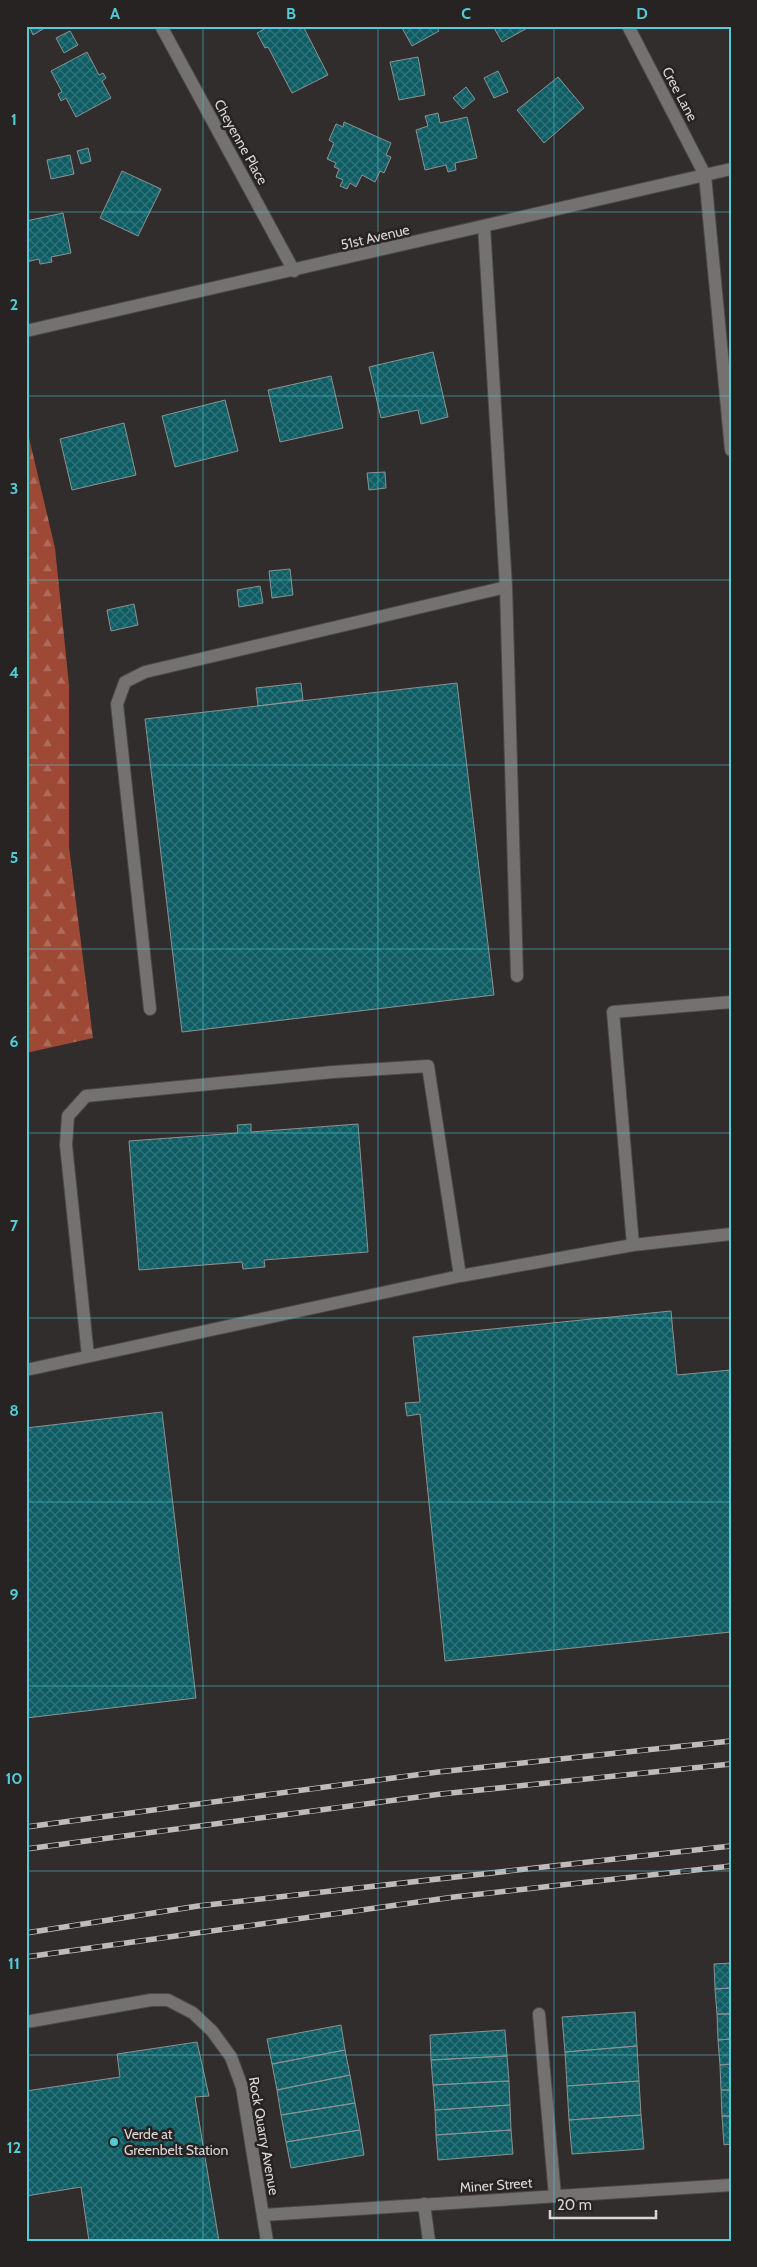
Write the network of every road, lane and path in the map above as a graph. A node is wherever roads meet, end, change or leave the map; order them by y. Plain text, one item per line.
1 (161, 26) edge
2 (628, 26) edge
3 (731, 169) edge
4 (705, 175) junction
5 (484, 226) junction
6 (294, 271) junction
7 (26, 331) edge
8 (731, 450) edge
9 (506, 587) junction
10 (517, 976) dead end
11 (731, 1002) edge
12 (150, 1009) dead end
13 (731, 1234) edge
14 (633, 1245) junction
15 (460, 1276) junction
16 (88, 1356) junction
17 (26, 1370) edge
18 (539, 2014) dead end
19 (26, 2022) edge
20 (731, 2185) edge
21 (555, 2196) junction
22 (424, 2204) junction
23 (263, 2214) junction
24 (267, 2241) edge
25 (429, 2241) edge

1 - 6 street, Cheyenne Place
2 - 4 street, Cree Lane
3 - 4 street, 51st Avenue
4 - 5 street, 51st Avenue
4 - 8 street
5 - 6 street, 51st Avenue
5 - 9 street
6 - 7 street, 51st Avenue
9 - 10 street
9 - 12 street
11 - 14 street
13 - 14 street
14 - 15 street
15 - 16 street
15 - 16 street
16 - 17 street
18 - 21 street
19 - 23 street, Rock Quarry Avenue
20 - 21 street, Miner Street
21 - 22 street, Miner Street
22 - 23 street, Miner Street
22 - 25 street
23 - 24 street, Rock Quarry Avenue

